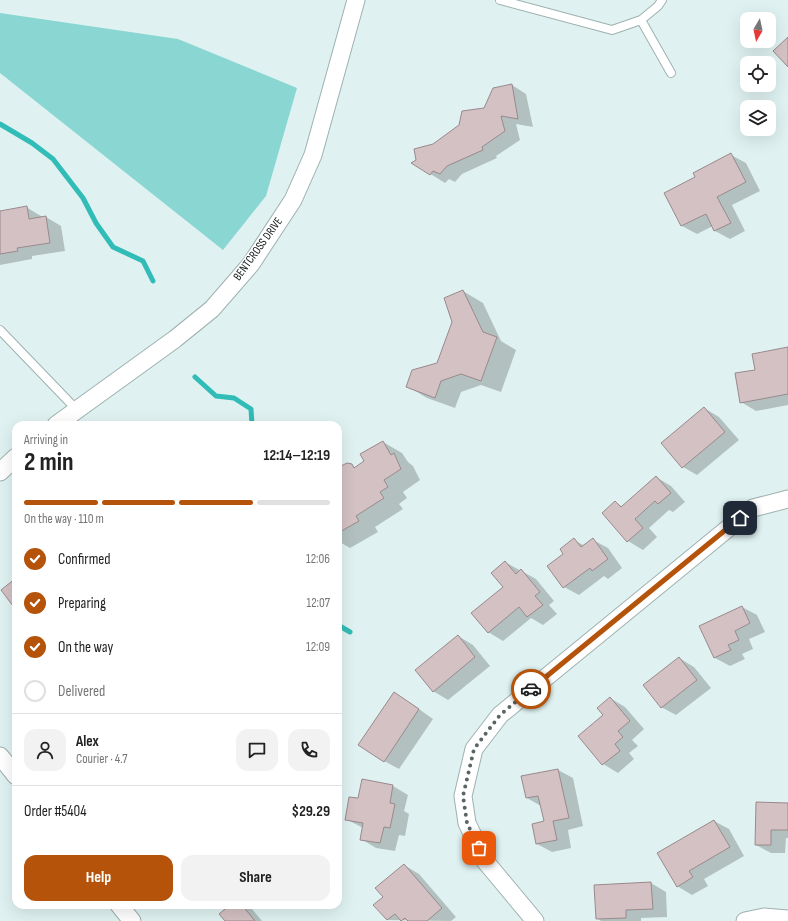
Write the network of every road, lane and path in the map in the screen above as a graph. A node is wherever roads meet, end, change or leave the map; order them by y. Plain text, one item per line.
1 (356, 0) edge
2 (500, 0) edge
3 (662, 0) edge
4 (641, 20) junction
5 (671, 73) dead end
6 (0, 330) edge
7 (76, 409) junction
8 (61, 421) edge
9 (12, 461) edge
10 (0, 472) edge
11 (788, 499) edge
12 (0, 756) edge
13 (12, 771) edge
14 (122, 909) edge
15 (788, 919) edge
16 (132, 921) edge
17 (536, 921) edge
18 (745, 921) edge

1 - 7 street, BENTCROSS DRIVE
2 - 4 lane
3 - 4 lane
4 - 5 lane
6 - 7 lane
7 - 8 street, BENTCROSS DRIVE
9 - 10 street
11 - 17 street
12 - 13 street
14 - 16 street
15 - 18 street

